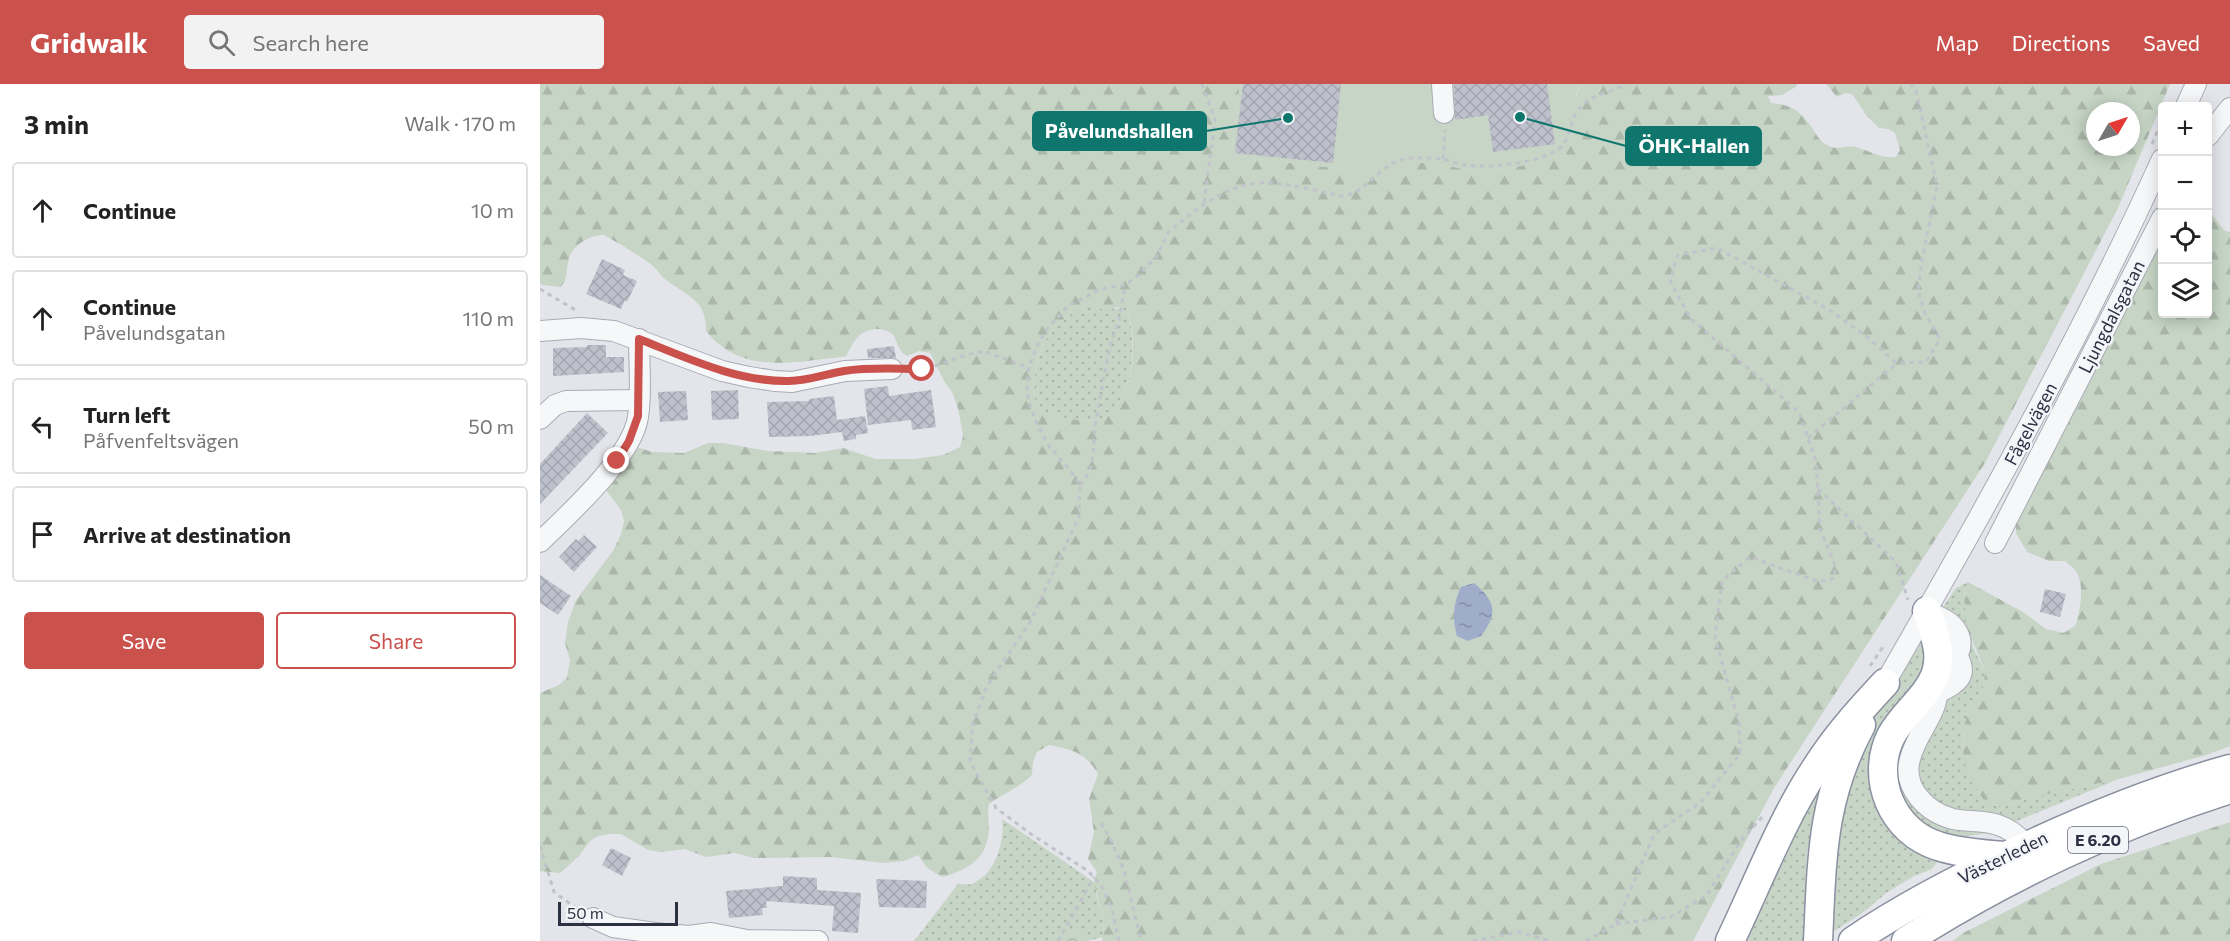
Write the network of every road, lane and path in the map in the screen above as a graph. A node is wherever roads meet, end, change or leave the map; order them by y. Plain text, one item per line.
1 (1202, 84) edge
2 (1442, 84) edge
3 (1626, 84) edge
4 (1911, 84) edge
5 (2196, 84) edge
6 (2188, 102) edge
7 (2230, 108) edge
8 (1444, 113) joint
9 (2212, 131) edge
10 (2155, 156) edge
11 (1443, 159) junction
12 (1204, 204) junction
13 (2158, 228) edge
14 (1125, 285) junction
15 (540, 330) edge
16 (639, 339) junction
17 (1896, 363) junction
18 (1029, 368) junction
19 (892, 369) joint
20 (638, 400) junction
21 (540, 419) edge
22 (1808, 438) junction
23 (1080, 485) junction
24 (1817, 489) junction
25 (540, 542) edge
26 (1995, 543) dead end
27 (1919, 609) junction
28 (1891, 635) dead end
29 (1876, 677) junction
30 (1937, 684) junction
31 (2230, 769) edge
32 (2230, 789) edge
33 (1764, 815) dead end
34 (1101, 823) dead end
35 (540, 846) edge
36 (2017, 851) junction
37 (541, 852) edge
38 (1094, 877) junction
39 (593, 918) joint
40 (1616, 924) junction
41 (1818, 933) edge
42 (688, 939) edge
43 (818, 941) edge
44 (1058, 941) edge
45 (1119, 941) edge
46 (1141, 941) edge
47 (1473, 941) edge
48 (1550, 941) edge
49 (1586, 941) edge
50 (1730, 941) edge
51 (1853, 941) edge
52 (1906, 941) edge

1 - 12 path
2 - 8 street
3 - 11 path
4 - 17 path
5 - 6 street
7 - 9 street
8 - 11 path
10 - 27 street, Fågelvägen
11 - 12 path
12 - 14 path
13 - 26 street, Ljungdalsgatan
14 - 18 path
14 - 23 path
15 - 16 street
16 - 19 street
16 - 20 street
17 - 22 path
17 - 22 path
18 - 19 path
18 - 23 path
20 - 21 street
20 - 25 street
22 - 24 path
23 - 38 path
24 - 27 path
24 - 40 path
27 - 29 street, Fågelvägen
27 - 30 highway
27 - 30 street
28 - 29 path
29 - 41 highway
29 - 50 highway
30 - 36 highway
31 - 36 highway, Västerleden / E 6.20
32 - 52 highway, Västerleden / E 6.20
33 - 40 path
34 - 46 path
35 - 37 path
36 - 51 highway, Västerleden / E 6.20
37 - 39 path
38 - 44 path
38 - 45 path
39 - 42 street
40 - 49 path
42 - 43 street
47 - 48 path

